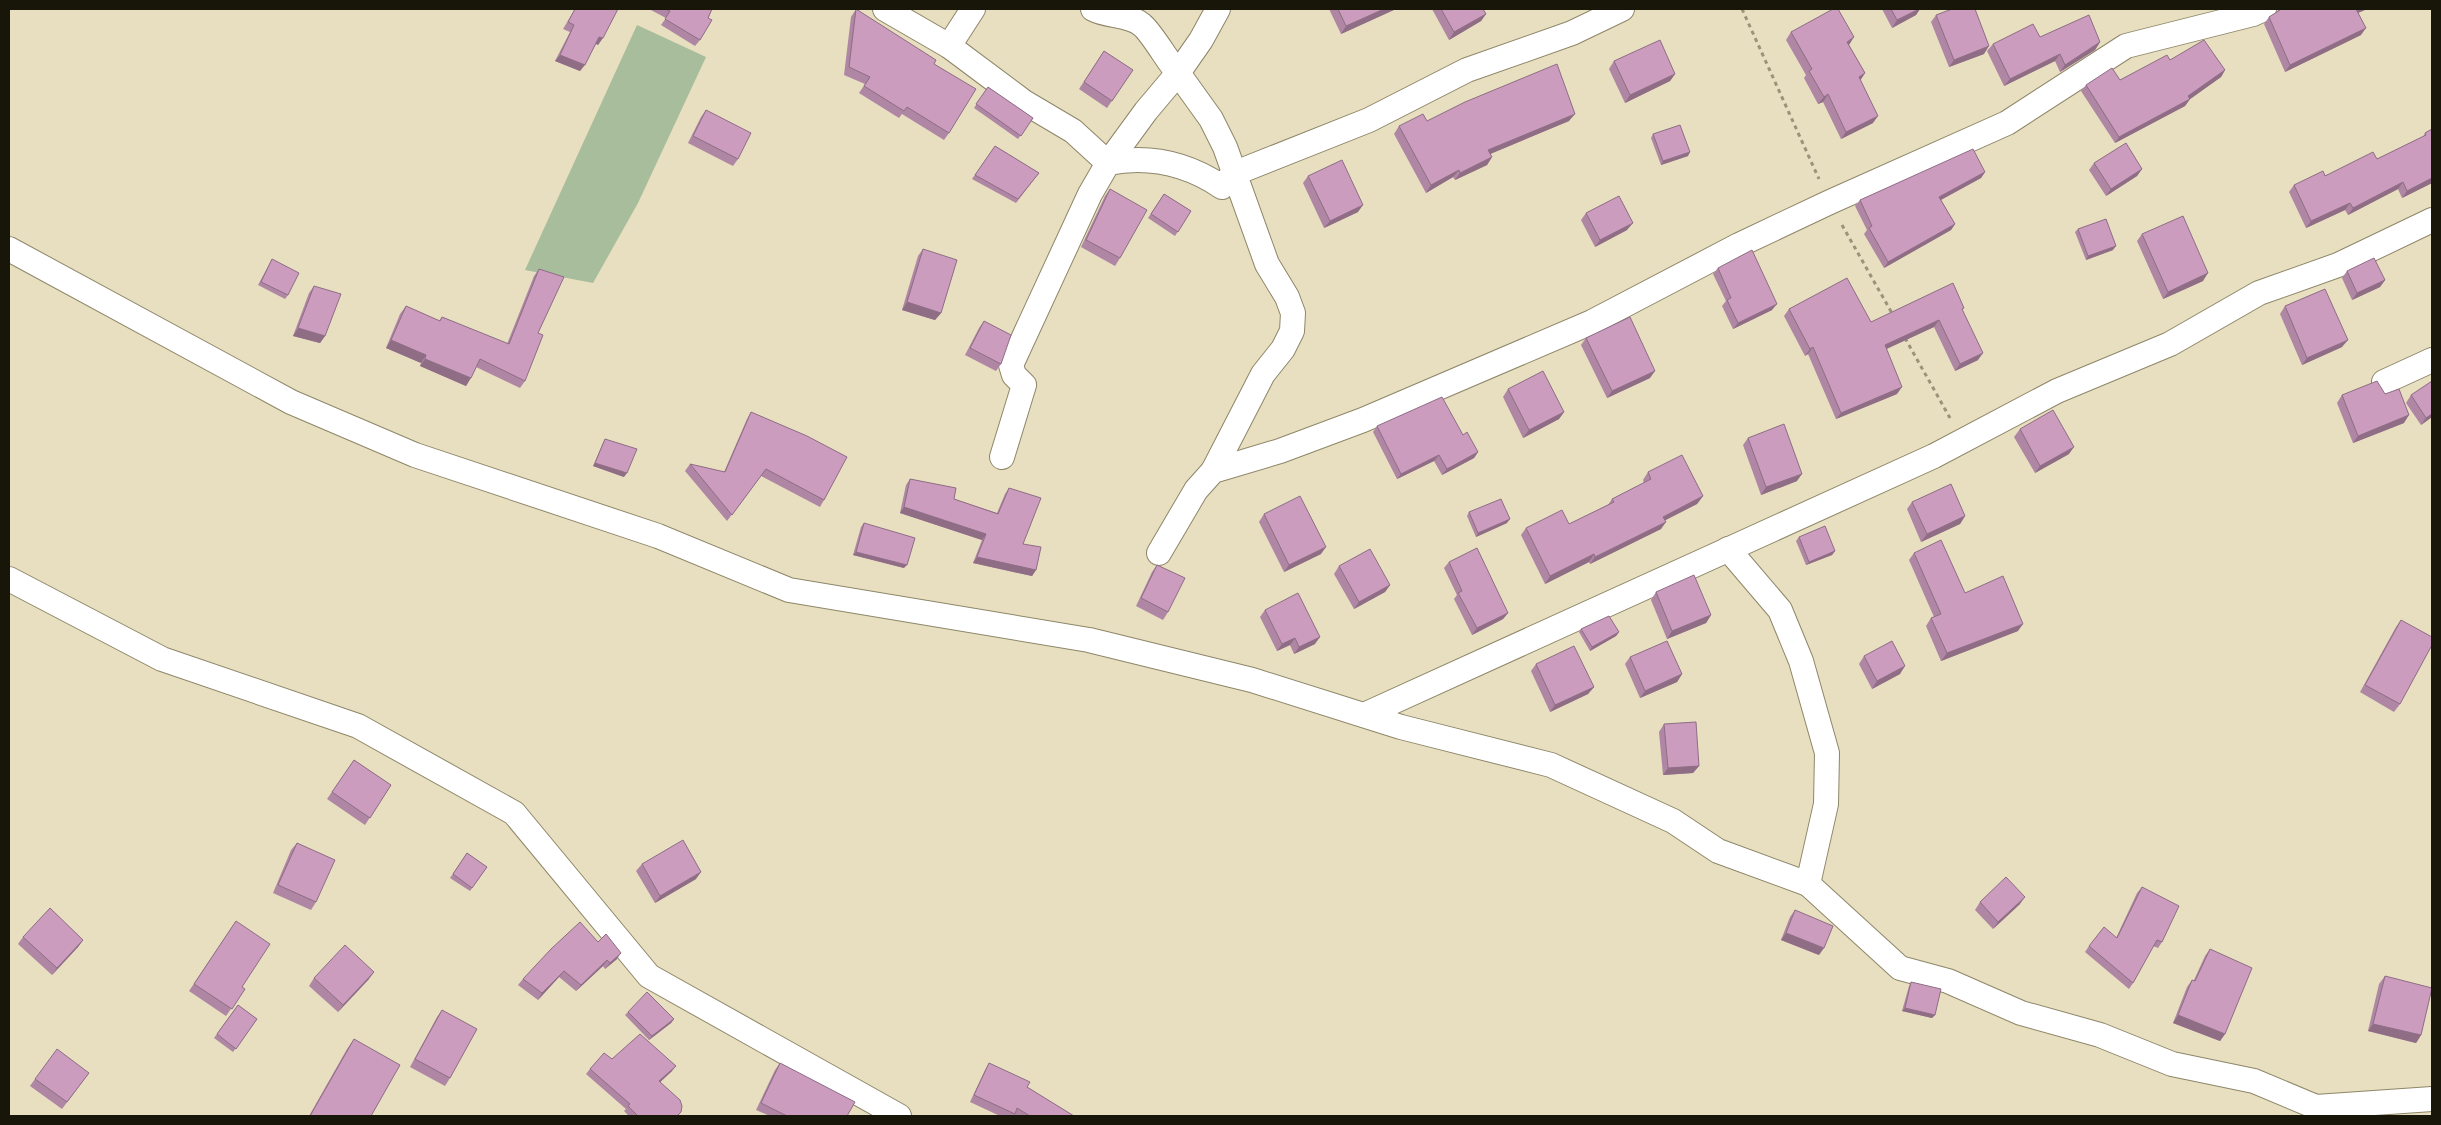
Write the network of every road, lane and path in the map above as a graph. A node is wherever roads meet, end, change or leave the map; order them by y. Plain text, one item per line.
1 (885, 9) edge
2 (974, 9) edge
3 (1093, 9) edge
4 (1218, 9) edge
5 (1622, 9) edge
6 (1742, 9) edge
7 (2264, 9) edge
8 (949, 46) junction
9 (1178, 73) junction
10 (1108, 163) junction
11 (1233, 174) junction
12 (1830, 202) junction
13 (2432, 220) edge
14 (9, 249) edge
15 (1896, 322) edge
16 (1901, 330) edge
17 (2432, 360) edge
18 (2384, 382) dead end
19 (1963, 441) junction
20 (1002, 457) dead end
21 (1213, 471) junction
22 (1728, 549) junction
23 (1159, 553) dead end
24 (9, 579) edge
25 (1364, 715) junction
26 (1808, 884) junction
27 (2432, 1099) edge
28 (900, 1116) edge

1 - 8 street
2 - 8 street
3 - 9 street
4 - 9 street
5 - 11 street
6 - 12 path
7 - 12 street
8 - 10 street
9 - 10 street
9 - 11 street
10 - 11 street
10 - 20 street
11 - 21 street
12 - 15 path
12 - 21 street
13 - 19 street
14 - 25 street
16 - 19 path
17 - 18 street
19 - 22 street
21 - 23 street
22 - 25 street
22 - 26 street
24 - 28 street
25 - 26 street
26 - 27 street

